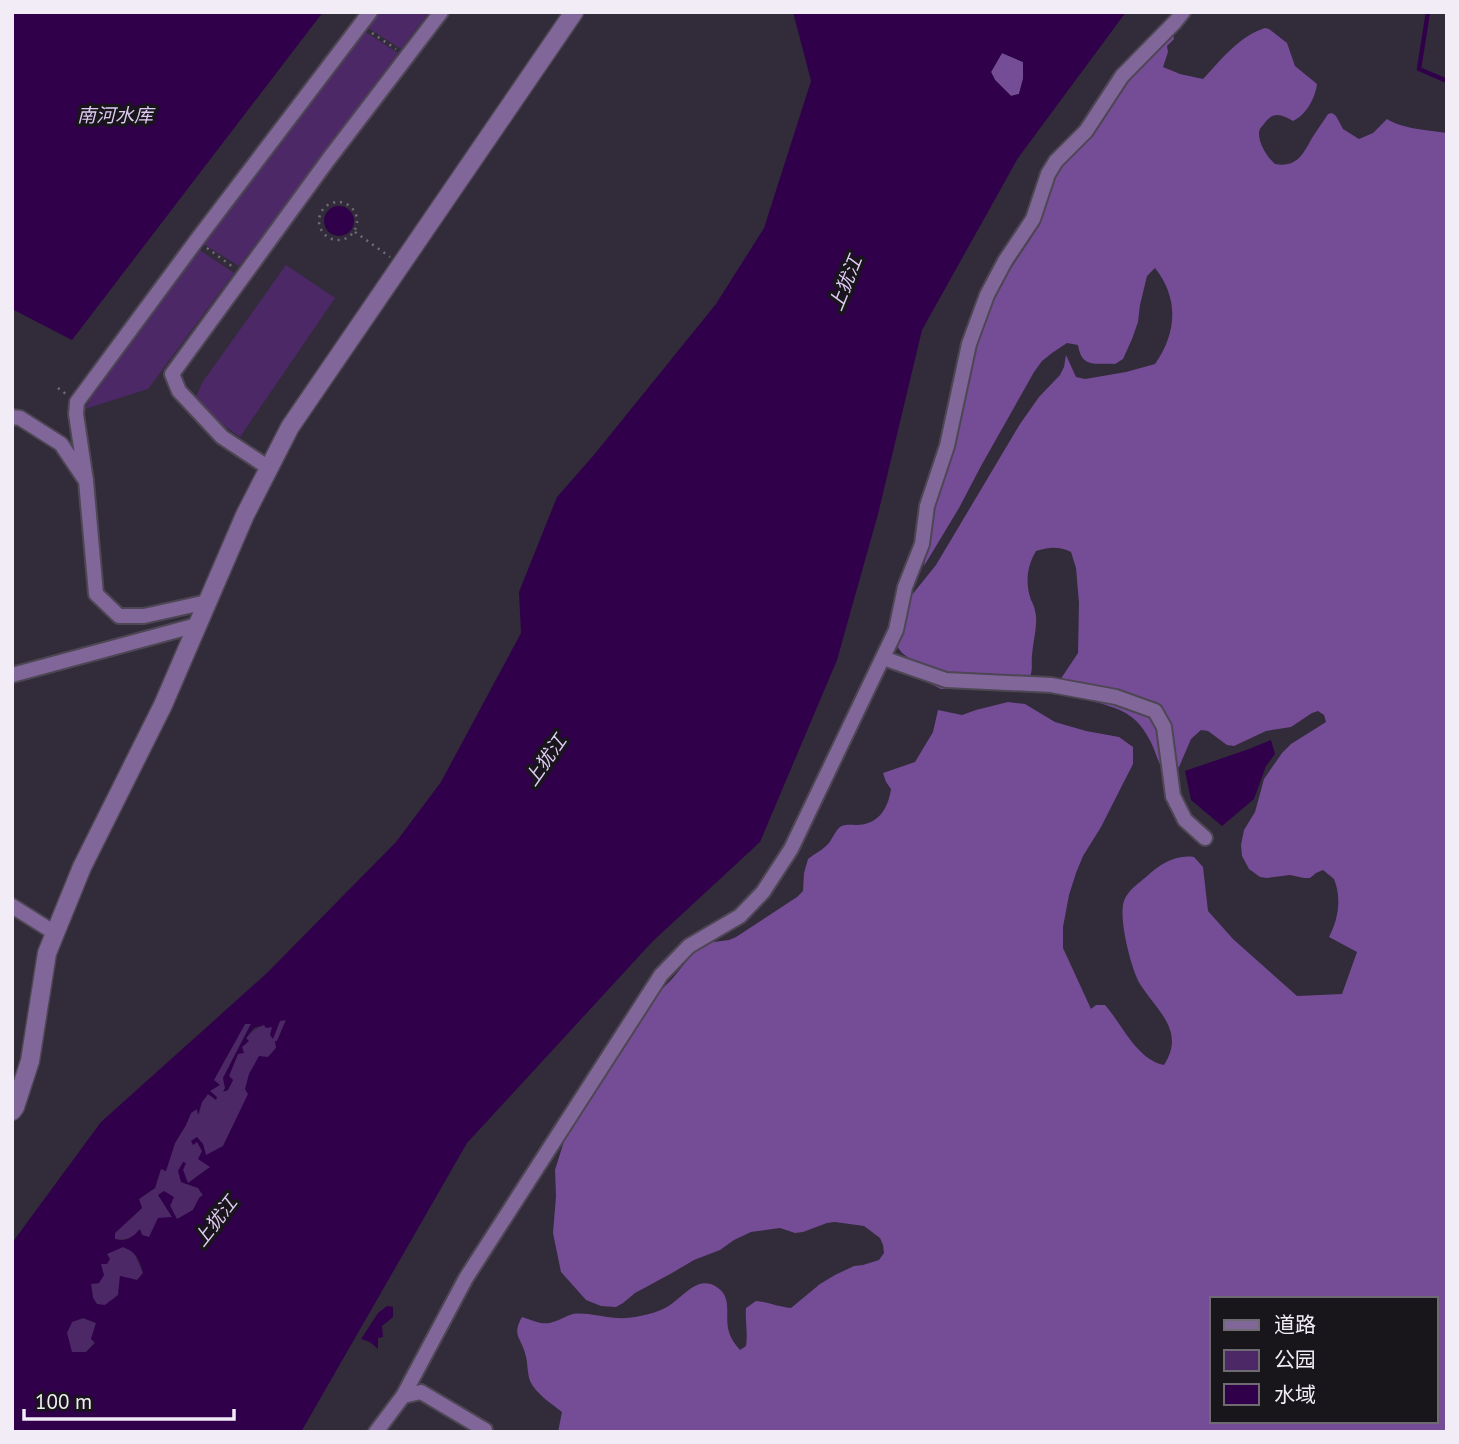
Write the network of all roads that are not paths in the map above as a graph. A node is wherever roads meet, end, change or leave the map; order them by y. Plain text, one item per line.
1 (441, 12) edge
2 (574, 12) edge
3 (1183, 12) edge
4 (365, 18) edge
5 (12, 417) edge
6 (269, 468) junction
7 (86, 481) junction
8 (207, 602) junction
9 (197, 625) junction
10 (883, 658) junction
11 (12, 675) edge
12 (1205, 838) dead end
13 (12, 906) edge
14 (55, 933) junction
15 (12, 1111) edge
16 (403, 1396) junction
17 (485, 1430) dead end
18 (376, 1432) edge

1 - 6 street
2 - 6 street
3 - 10 street
4 - 7 street
5 - 7 street
6 - 8 street
7 - 8 street
8 - 9 street
9 - 11 street
9 - 14 street
10 - 12 street
10 - 16 street
13 - 14 street
14 - 15 street
16 - 17 street
16 - 18 street

